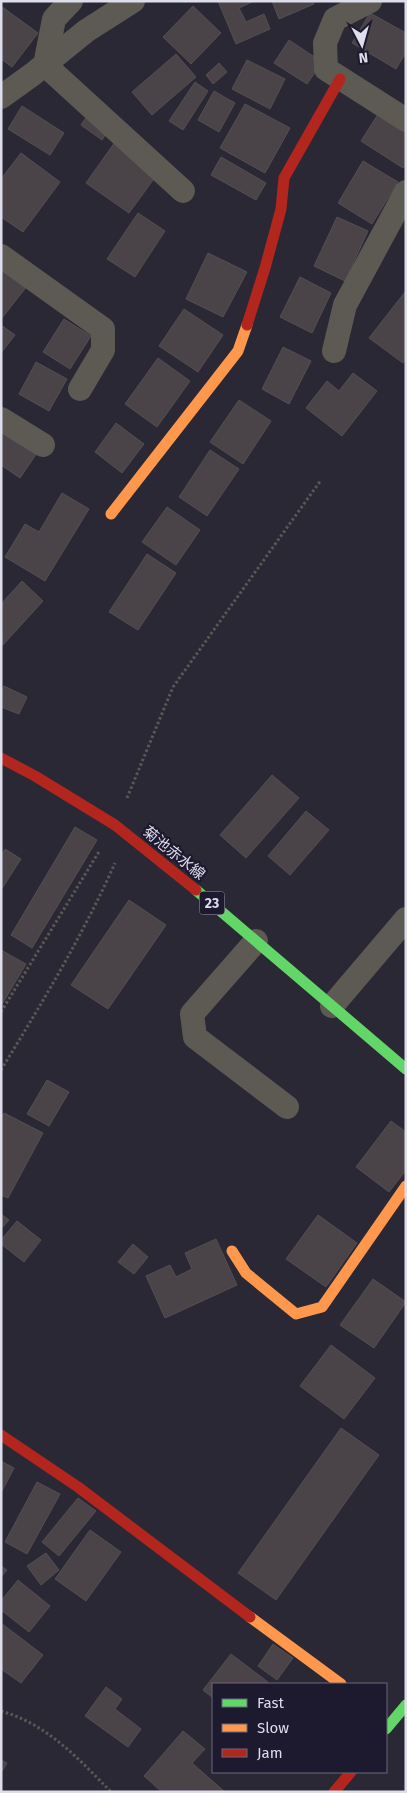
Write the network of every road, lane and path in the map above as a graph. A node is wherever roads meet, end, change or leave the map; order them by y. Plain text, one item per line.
1 (71, 1) edge
2 (133, 1) edge
3 (370, 1) edge
4 (337, 8) edge
5 (45, 65) junction
6 (340, 79) junction
7 (1, 97) edge
8 (406, 120) edge
9 (183, 191) dead end
10 (406, 192) edge
11 (1, 256) edge
12 (334, 351) dead end
13 (80, 389) dead end
14 (1, 419) edge
15 (43, 445) dead end
16 (321, 480) dead end
17 (111, 514) dead end
18 (1, 758) edge
19 (115, 825) junction
20 (127, 835) junction
21 (406, 919) edge
22 (256, 941) junction
23 (332, 1006) junction
24 (1, 1012) edge
25 (1, 1070) edge
26 (406, 1070) edge
27 (287, 1107) dead end
28 (406, 1186) edge
29 (232, 1251) dead end
30 (1, 1435) edge
31 (340, 1683) edge
32 (1, 1711) edge
33 (350, 1773) edge
34 (111, 1792) edge
35 (334, 1792) edge

1 - 5 street
2 - 5 street
3 - 4 street
4 - 6 street
5 - 7 street
5 - 9 street
6 - 8 street
6 - 17 street
10 - 12 street
11 - 13 street
14 - 15 street
16 - 19 path
18 - 19 street, 菊池赤水線 / 23
19 - 20 street, 菊池赤水線 / 23
19 - 24 path
20 - 22 street, 菊池赤水線 / 23
20 - 25 path
21 - 23 street
22 - 23 street, 菊池赤水線 / 23
22 - 27 street
23 - 26 street, 菊池赤水線 / 23
28 - 29 street
30 - 31 street
32 - 34 path
33 - 35 street

